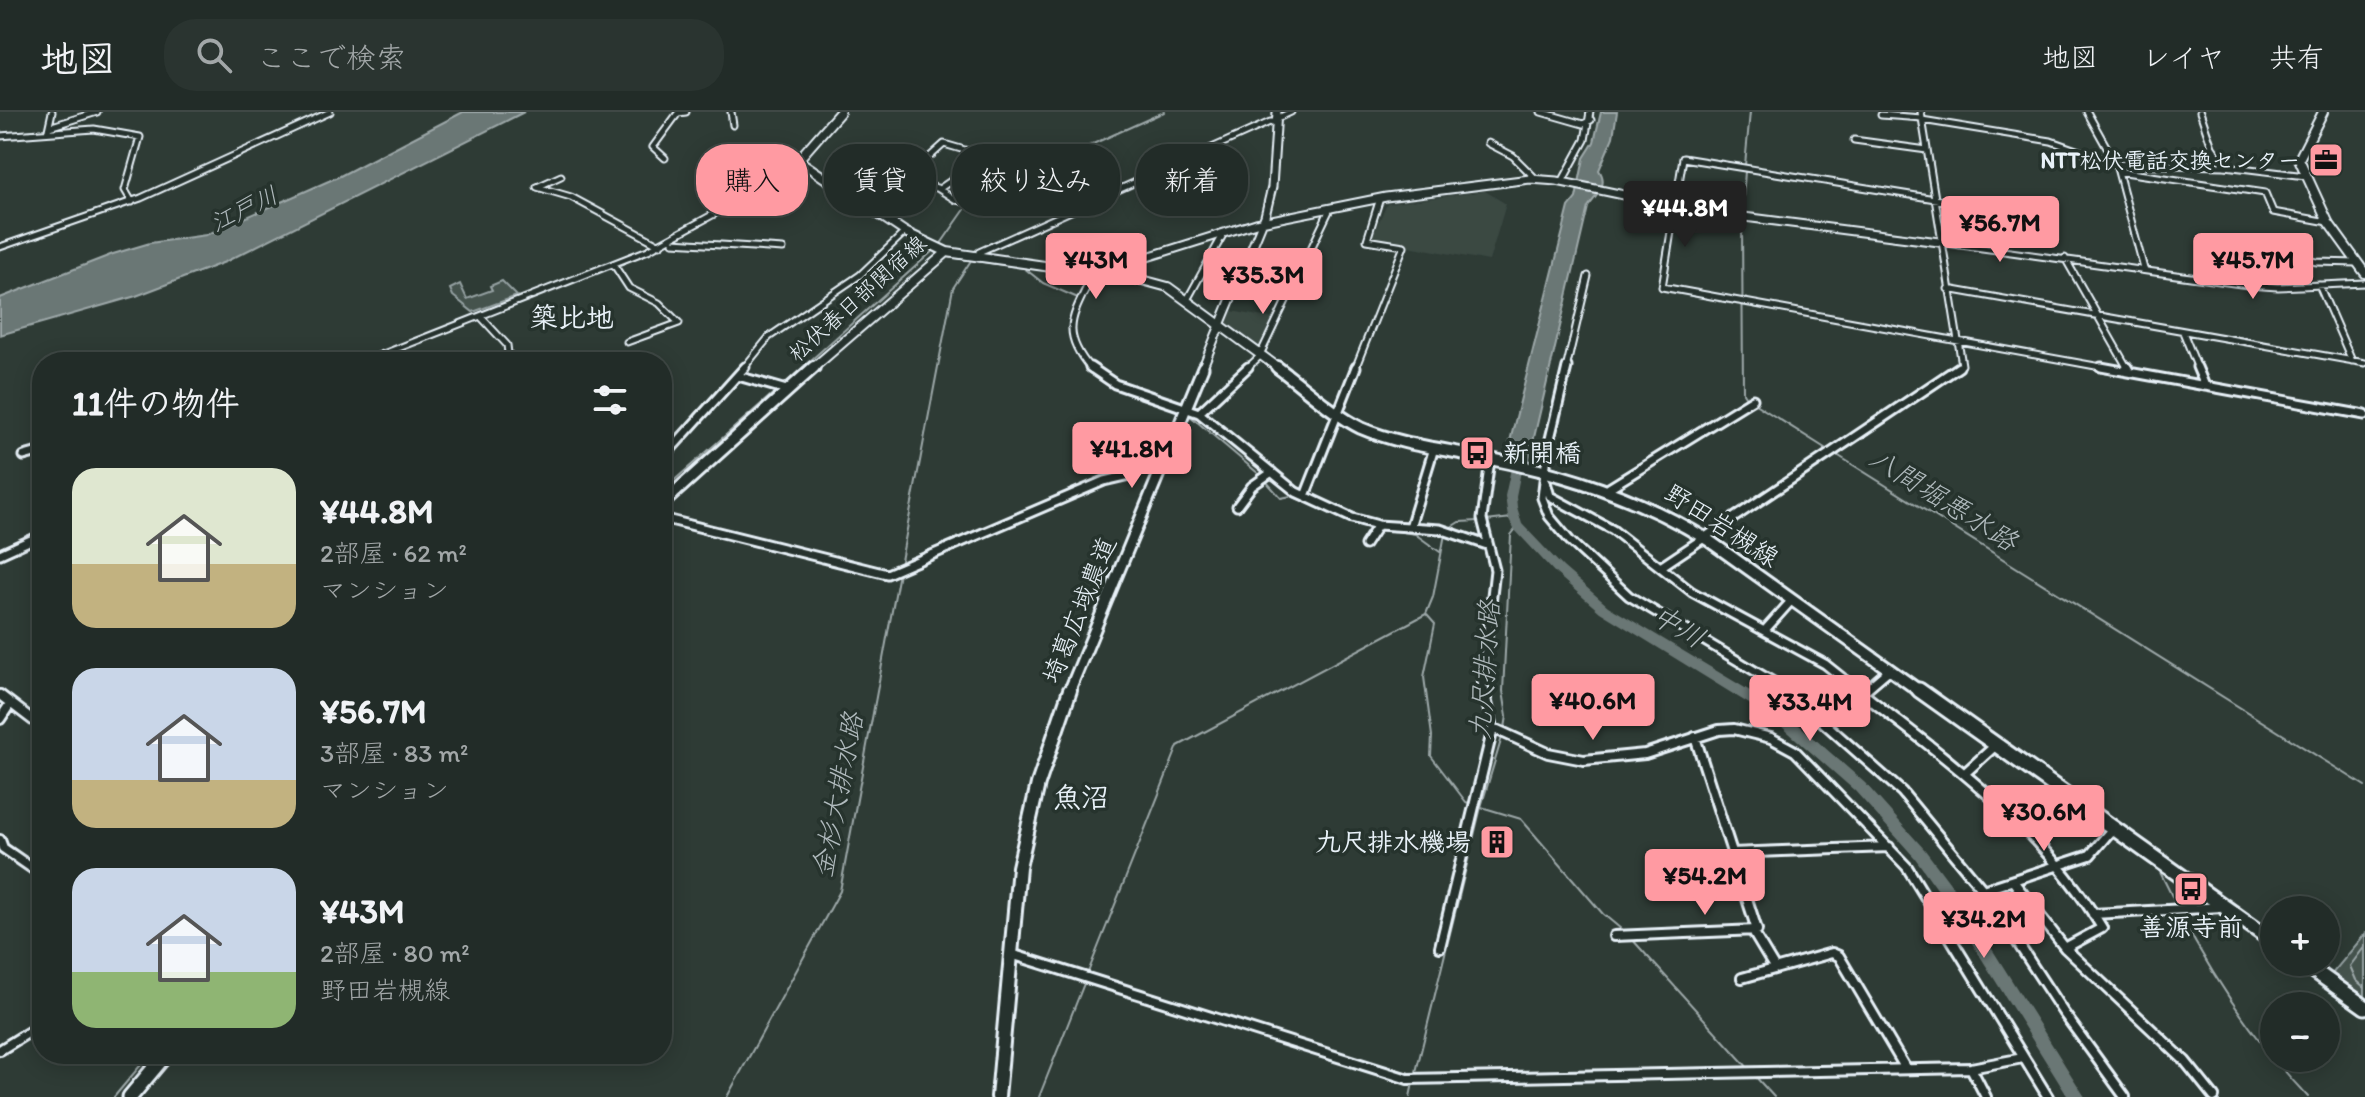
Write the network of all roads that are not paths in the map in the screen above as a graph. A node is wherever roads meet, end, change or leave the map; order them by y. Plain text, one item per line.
1 (52, 112) edge
2 (97, 112) edge
3 (330, 112) edge
4 (683, 112) edge
5 (724, 112) edge
6 (731, 112) edge
7 (840, 112) edge
8 (1291, 112) edge
9 (1541, 112) edge
10 (1590, 112) edge
11 (2087, 112) edge
12 (2200, 112) edge
13 (2319, 112) edge
14 (1881, 115) dead end
15 (1922, 117) edge
16 (1277, 118) edge
17 (1591, 120) junction
18 (733, 125) dead end
19 (48, 129) junction
20 (0, 136) edge
21 (1854, 140) dead end
22 (1488, 143) dead end
23 (808, 149) edge
24 (1927, 150) junction
25 (936, 151) edge
26 (665, 158) dead end
27 (2225, 166) junction
28 (2117, 167) junction
29 (561, 176) dead end
30 (2306, 176) junction
31 (1536, 179) junction
32 (1562, 182) junction
33 (936, 188) edge
34 (939, 189) junction
35 (952, 197) edge
36 (1380, 198) junction
37 (1935, 200) junction
38 (132, 202) junction
39 (1675, 206) junction
40 (1327, 209) junction
41 (2009, 211) dead end
42 (714, 216) edge
43 (882, 216) edge
44 (1262, 222) junction
45 (2328, 222) junction
46 (905, 232) junction
47 (1224, 233) junction
48 (670, 241) junction
49 (1939, 242) junction
50 (660, 245) junction
51 (0, 247) edge
52 (783, 249) dead end
53 (940, 249) junction
54 (2257, 251) dead end
55 (979, 252) dead end
56 (2065, 258) junction
57 (2359, 261) edge
58 (614, 265) junction
59 (2144, 269) junction
60 (2365, 273) edge
61 (1093, 274) junction
62 (1588, 276) dead end
63 (2365, 283) edge
64 (2319, 285) junction
65 (1948, 289) junction
66 (1187, 300) junction
67 (2097, 317) junction
68 (482, 318) junction
69 (1219, 325) junction
70 (2183, 332) junction
71 (1957, 341) junction
72 (627, 342) dead end
73 (390, 352) edge
74 (508, 352) edge
75 (1260, 355) junction
76 (2352, 361) junction
77 (2365, 363) edge
78 (2130, 372) junction
79 (738, 376) junction
80 (2205, 386) junction
81 (787, 390) junction
82 (1753, 399) dead end
83 (1186, 408) junction
84 (1199, 413) junction
85 (1338, 413) junction
86 (2365, 415) edge
87 (672, 448) edge
88 (1434, 448) junction
89 (1167, 452) junction
90 (32, 454) edge
91 (24, 456) dead end
92 (1493, 460) junction
93 (1272, 472) junction
94 (1544, 473) junction
95 (1609, 488) junction
96 (672, 495) edge
97 (1305, 496) junction
98 (1237, 506) dead end
99 (672, 520) edge
100 (1378, 525) junction
101 (1410, 527) junction
102 (1705, 538) junction
103 (32, 540) edge
104 (1365, 545) dead end
105 (1487, 545) junction
106 (0, 554) edge
107 (1662, 566) junction
108 (1792, 600) junction
109 (1765, 630) junction
110 (1890, 669) junction
111 (1861, 693) junction
112 (0, 695) edge
113 (10, 704) junction
114 (0, 719) edge
115 (32, 720) edge
116 (1493, 728) junction
117 (1695, 737) junction
118 (1996, 745) junction
119 (1965, 773) junction
120 (2113, 828) junction
121 (0, 840) edge
122 (1889, 847) junction
123 (1732, 853) junction
124 (2057, 865) junction
125 (32, 868) edge
126 (2013, 881) junction
127 (1983, 890) junction
128 (2223, 906) junction
129 (2093, 914) junction
130 (1753, 932) junction
131 (2260, 932) edge
132 (1614, 936) dead end
133 (1440, 947) dead end
134 (2065, 948) junction
135 (1011, 954) junction
136 (1774, 967) junction
137 (2322, 976) edge
138 (1742, 978) dead end
139 (2365, 1007) edge
140 (32, 1030) edge
141 (0, 1050) edge
142 (2023, 1058) junction
143 (158, 1064) edge
144 (1971, 1068) junction
145 (1906, 1069) junction
146 (130, 1097) edge
147 (998, 1097) edge
148 (1986, 1097) edge
149 (2048, 1097) edge
150 (2125, 1097) edge
151 (2214, 1097) edge

1 - 19 street
2 - 19 street
3 - 38 street
4 - 26 street
5 - 6 street
6 - 18 street
7 - 23 main road
8 - 16 street
9 - 17 street
10 - 17 street
11 - 28 street
12 - 27 street
13 - 30 main road
14 - 15 street
15 - 24 street
15 - 28 street
16 - 44 street, 埼葛広域農道
16 - 55 street
17 - 32 street
19 - 20 street
19 - 38 street
21 - 24 street
22 - 31 street
24 - 37 street
25 - 34 street
27 - 28 street
27 - 30 street
28 - 45 street
28 - 59 street
29 - 50 street
30 - 45 main road
31 - 32 street
31 - 36 street
32 - 39 street
33 - 34 street
34 - 35 street
36 - 40 street
36 - 85 street
37 - 39 street
37 - 41 street
37 - 49 street
38 - 51 street
39 - 49 street
39 - 71 street
40 - 44 street
40 - 75 street
42 - 48 street
43 - 46 main road, 松伏春日部関宿線
44 - 47 street
44 - 69 street, 埼葛広域農道
45 - 57 main road
46 - 53 main road, 松伏春日部関宿線
46 - 79 street
47 - 61 street
47 - 66 street
48 - 50 street
48 - 52 street
49 - 56 street
49 - 65 street
50 - 58 street
53 - 61 main road, 野田岩槻線
53 - 81 main road, 松伏春日部関宿線
54 - 57 street
56 - 59 street
56 - 67 street
57 - 60 main road
58 - 68 street
58 - 72 street
59 - 64 street
61 - 66 main road, 野田岩槻線
61 - 83 street
62 - 94 street
63 - 64 street
64 - 76 street
65 - 67 street
65 - 71 street
66 - 69 main road, 野田岩槻線
67 - 70 street
67 - 78 street
68 - 73 street
68 - 74 street
69 - 75 main road, 野田岩槻線
69 - 83 street, 埼葛広域農道
70 - 76 street
70 - 80 street
71 - 78 street
71 - 102 street
75 - 84 street
75 - 85 main road, 野田岩槻線
76 - 77 street
78 - 80 street
79 - 81 street
79 - 87 street
80 - 86 street
81 - 96 main road, 松伏春日部関宿線
82 - 95 street
83 - 84 street
83 - 89 street, 埼葛広域農道
84 - 93 street
85 - 88 main road, 野田岩槻線
85 - 97 street
88 - 92 main road, 野田岩槻線
88 - 101 street
89 - 99 street
89 - 135 street, 埼葛広域農道
90 - 91 street
92 - 94 main road, 野田岩槻線
92 - 105 street
93 - 97 street
93 - 98 street
94 - 95 main road, 野田岩槻線
94 - 107 street
94 - 127 street
95 - 102 main road, 野田岩槻線
97 - 100 street
100 - 101 street
100 - 104 street
101 - 105 street
102 - 107 street
102 - 108 main road, 野田岩槻線
103 - 106 street
105 - 116 street
107 - 109 street
108 - 109 street
108 - 110 main road, 野田岩槻線
109 - 111 street
110 - 111 street
110 - 118 main road, 野田岩槻線
111 - 119 street
112 - 113 street
113 - 114 street
113 - 115 street
116 - 117 street
116 - 133 street
117 - 122 street
117 - 123 street
118 - 119 street
118 - 120 main road, 野田岩槻線
119 - 124 street
120 - 124 street
120 - 128 main road, 野田岩槻線
121 - 125 street
122 - 123 street
122 - 142 street
123 - 130 street
124 - 126 street
124 - 129 street
126 - 127 street
126 - 134 street
127 - 150 street
128 - 129 street
128 - 131 main road, 野田岩槻線
129 - 134 street
130 - 132 street
130 - 136 street
134 - 151 street
135 - 145 street
135 - 147 street, 埼葛広域農道
136 - 138 street
136 - 145 street
137 - 139 main road
140 - 141 street
142 - 144 street
142 - 149 street
143 - 146 main road
144 - 145 street
144 - 148 street

